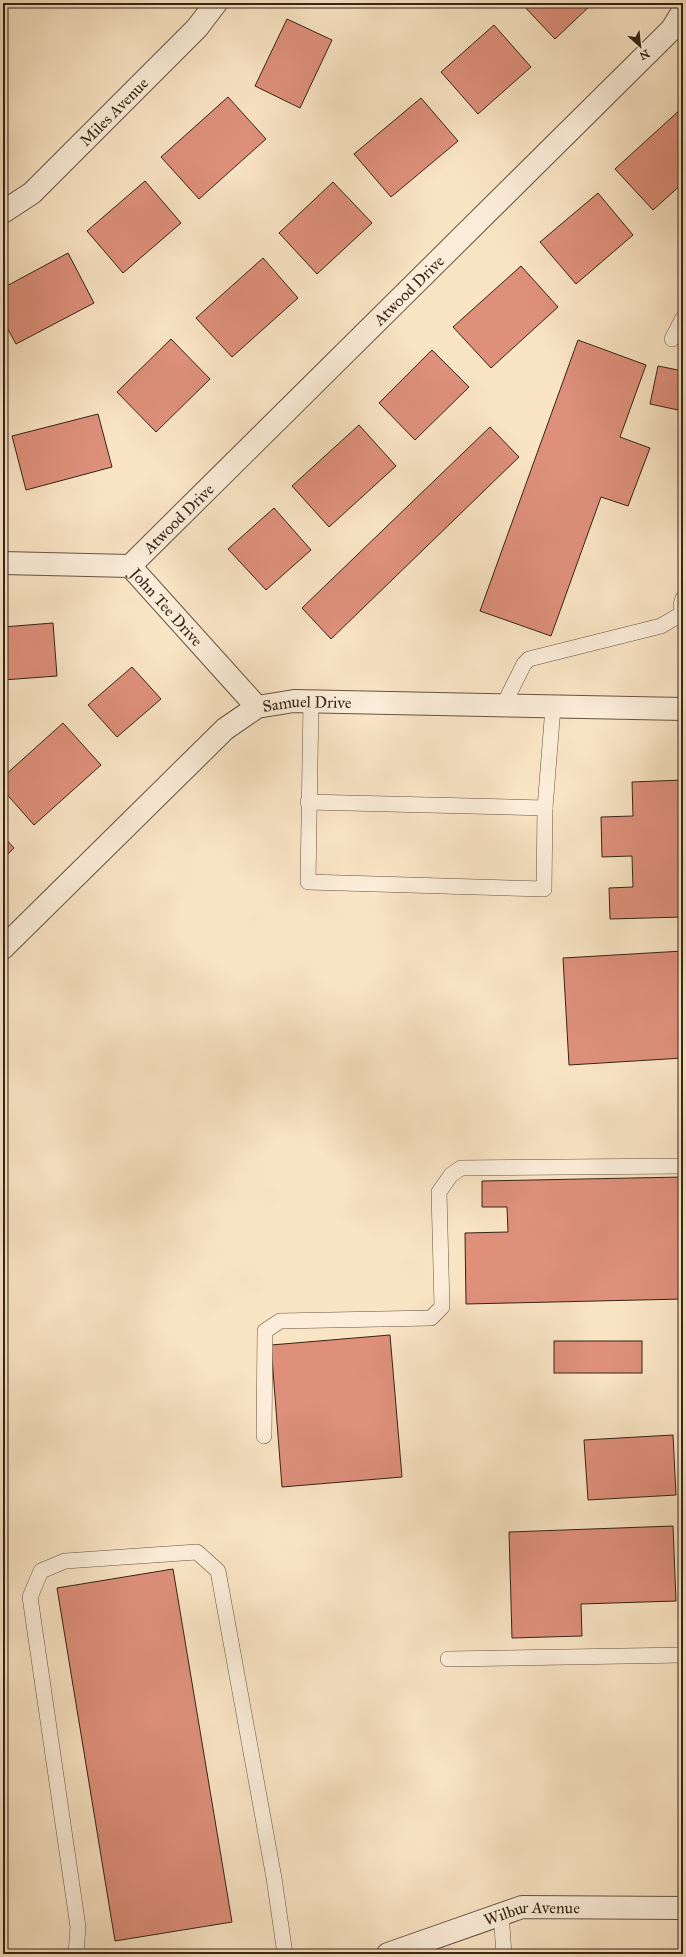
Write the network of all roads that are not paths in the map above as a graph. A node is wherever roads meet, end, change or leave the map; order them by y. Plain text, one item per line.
1 (216, 3) edge
2 (683, 11) edge
3 (3, 212) edge
4 (683, 318) edge
5 (672, 339) dead end
6 (3, 563) edge
7 (130, 566) junction
8 (683, 598) edge
9 (683, 607) edge
10 (683, 613) edge
11 (311, 702) junction
12 (503, 706) junction
13 (257, 707) junction
14 (553, 707) junction
15 (683, 709) edge
16 (308, 802) junction
17 (546, 808) junction
18 (3, 948) edge
19 (683, 1166) edge
20 (264, 1436) dead end
21 (683, 1655) edge
22 (448, 1659) dead end
23 (683, 1908) edge
24 (501, 1913) junction
25 (76, 1954) edge
26 (285, 1954) edge
27 (388, 1954) edge
28 (504, 1954) edge

1 - 3 street, Miles Avenue
2 - 7 street, Atwood Drive
4 - 5 lane
6 - 7 street, John Tee Drive
7 - 13 street, John Tee Drive
8 - 9 lane
10 - 12 lane
11 - 12 street, Samuel Drive
11 - 13 street, Samuel Drive
11 - 16 lane
12 - 14 street, Samuel Drive
13 - 18 street, Samuel Drive
14 - 15 street, Samuel Drive
14 - 17 lane
16 - 17 lane
16 - 17 lane
19 - 20 lane
21 - 22 lane
23 - 24 street, Wilbur Avenue
24 - 27 street, Wilbur Avenue
24 - 28 lane
25 - 26 lane

